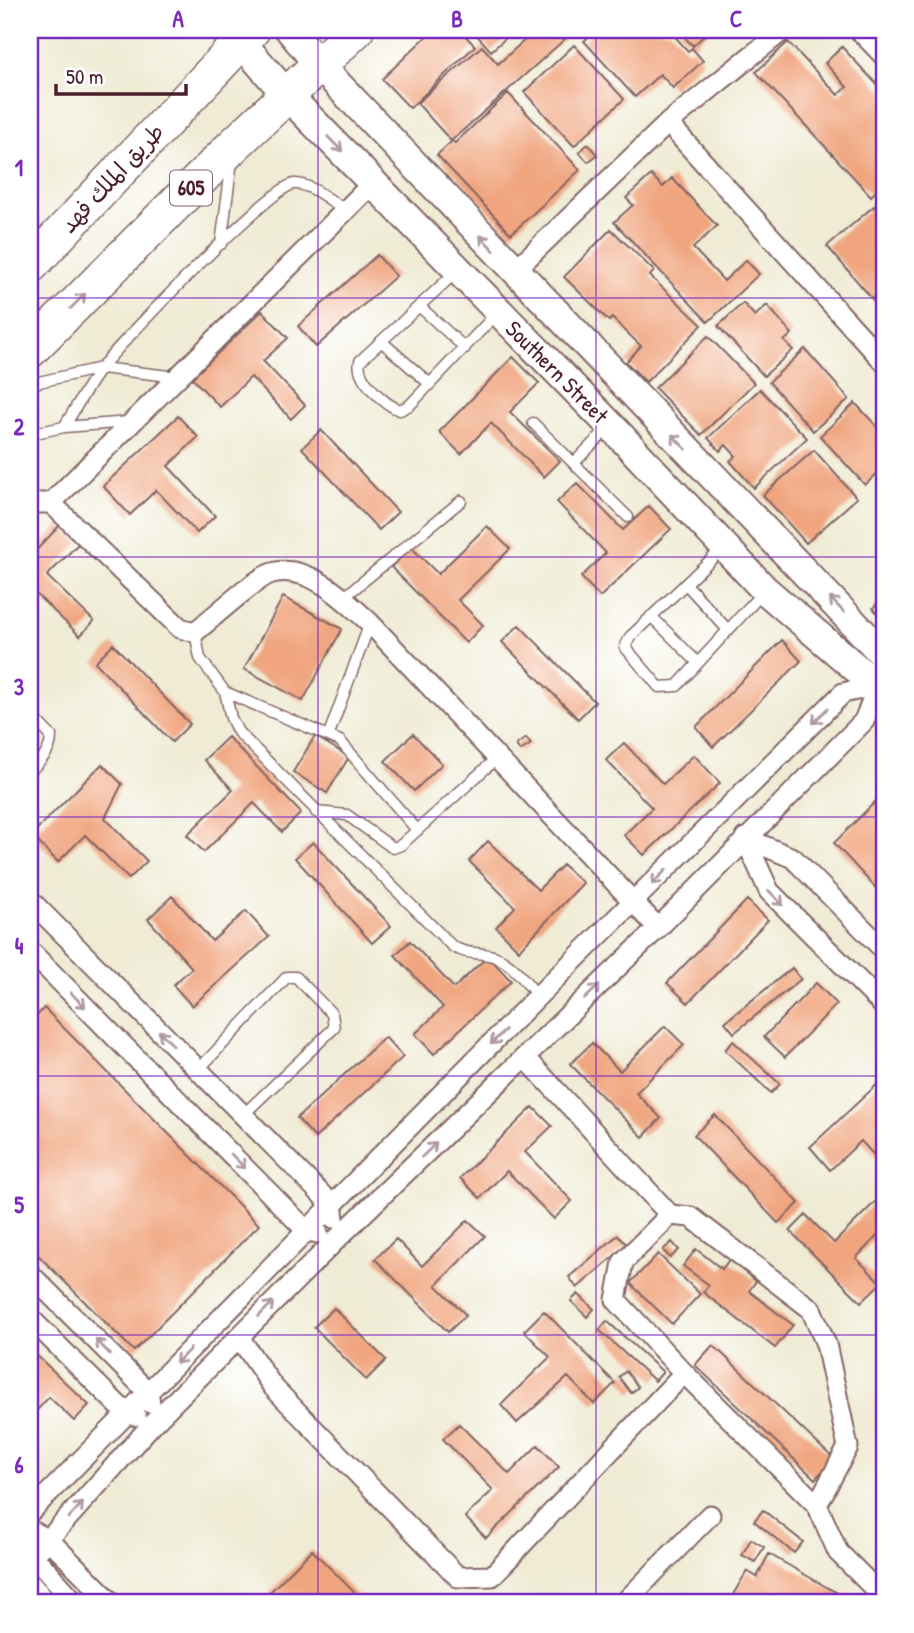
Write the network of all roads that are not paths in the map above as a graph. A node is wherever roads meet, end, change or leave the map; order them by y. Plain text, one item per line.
1 (290, 30) edge
2 (356, 30) edge
3 (783, 30) edge
4 (859, 30) edge
5 (246, 35) edge
6 (884, 56) edge
7 (319, 65) junction
8 (287, 95) junction
9 (668, 123) junction
10 (234, 145) junction
11 (373, 183) junction
12 (346, 211) junction
13 (221, 244) junction
14 (30, 266) edge
15 (457, 271) junction
16 (514, 271) junction
17 (419, 306) junction
18 (498, 312) junction
19 (381, 341) junction
20 (465, 348) junction
21 (30, 349) edge
22 (884, 362) edge
23 (101, 368) junction
24 (179, 377) junction
25 (30, 384) edge
26 (430, 384) junction
27 (134, 421) junction
28 (533, 423) dead end
29 (611, 426) junction
30 (64, 427) junction
31 (30, 434) edge
32 (574, 463) junction
33 (461, 501) dead end
34 (30, 503) edge
35 (51, 503) junction
36 (628, 517) dead end
37 (726, 545) junction
38 (686, 584) junction
39 (765, 590) junction
40 (343, 598) junction
41 (652, 616) junction
42 (370, 623) junction
43 (728, 630) junction
44 (195, 632) junction
45 (884, 654) edge
46 (698, 663) junction
47 (881, 689) edge
48 (225, 692) junction
49 (30, 714) edge
50 (329, 734) junction
51 (499, 757) junction
52 (30, 771) edge
53 (316, 812) junction
54 (417, 830) junction
55 (745, 838) junction
56 (30, 900) edge
57 (635, 901) junction
58 (659, 928) junction
59 (884, 950) edge
60 (30, 951) edge
61 (538, 996) junction
62 (884, 1006) edge
63 (525, 1056) junction
64 (198, 1070) junction
65 (243, 1115) junction
66 (332, 1205) junction
67 (670, 1214) junction
68 (307, 1231) junction
69 (338, 1238) junction
70 (30, 1273) edge
71 (30, 1318) edge
72 (239, 1337) junction
73 (684, 1373) junction
74 (148, 1391) junction
75 (126, 1413) junction
76 (155, 1421) junction
77 (817, 1505) junction
78 (30, 1512) edge
79 (710, 1515) dead end
80 (30, 1530) edge
81 (49, 1540) junction
82 (31, 1557) edge
83 (884, 1598) edge
84 (76, 1603) edge
85 (112, 1603) edge
86 (624, 1603) edge

1 - 7 main road, Southern Street
2 - 7 highway, 605
3 - 9 street
4 - 6 street
5 - 8 main road, Southern Street
5 - 14 highway, طريق الملك فهد
7 - 8 highway, 605
16 -> 7 main road, Southern Street
8 - 10 highway, 605
8 -> 11 main road, Southern Street
9 - 16 street
9 - 22 street
10 - 13 lane
21 -> 10 highway, 605
11 - 12 street
11 - 15 main road, Southern Street
12 - 13 lane
12 - 24 street
13 - 23 lane
15 - 17 lane
15 - 18 main road, Southern Street
45 -> 16 main road, Southern Street
17 - 19 lane
17 - 20 lane
18 - 20 lane
18 - 29 main road, Southern Street
19 - 26 lane
19 - 26 lane
20 - 26 lane
23 - 24 lane
23 - 25 lane
23 - 30 lane
24 - 27 street
27 - 30 lane
27 - 35 street
28 - 32 lane
29 - 32 lane
29 - 37 main road, Southern Street
30 - 31 lane
32 - 36 lane
33 - 40 lane
34 - 35 street
35 - 44 street
37 - 38 lane
37 - 39 main road, Southern Street
38 - 41 lane
38 - 43 lane
39 - 43 lane
39 - 47 main road, Southern Street
40 - 42 street
40 - 44 street
41 - 46 lane
41 - 46 lane
42 - 50 lane
42 - 51 street
43 - 46 lane
44 - 48 lane
47 - 55 street
47 -> 57 street
48 - 50 lane
48 - 53 lane
49 - 52 lane
50 - 54 lane
51 - 54 lane
51 - 57 street
53 - 54 lane
53 - 61 lane
55 - 58 street
55 - 59 street
55 -> 62 street
64 -> 56 street
57 - 58 street
57 - 61 street
63 -> 58 street
60 -> 68 street
61 -> 66 street
63 - 67 street
69 -> 63 street
64 - 65 street
64 - 65 lane
65 - 66 street
66 - 68 street
66 - 69 street
67 - 73 street
67 - 77 street
68 - 69 street
68 -> 74 street
72 -> 69 street
74 -> 70 street
71 - 75 street
72 - 73 street
72 - 76 street
73 - 77 street
74 - 75 street
74 - 76 street
75 - 76 street
75 - 78 street
81 -> 76 street
77 - 83 street
79 - 86 street
80 - 81 street
81 - 82 street
81 - 85 street
82 - 84 street

